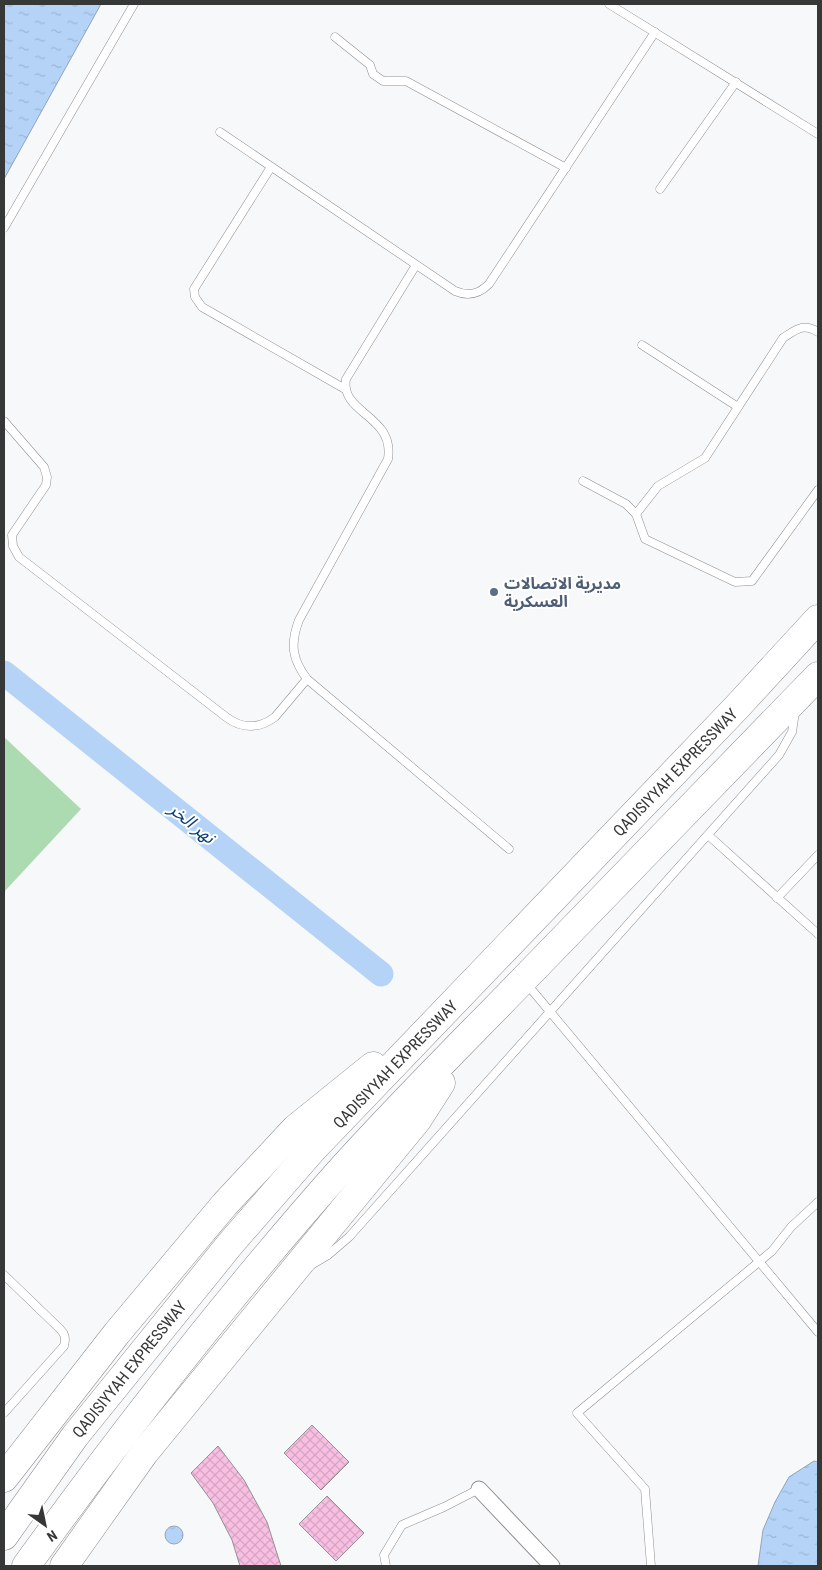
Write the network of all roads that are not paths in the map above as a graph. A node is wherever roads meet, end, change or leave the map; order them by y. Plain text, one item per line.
1 (134, 4) edge
2 (609, 4) edge
3 (655, 32) junction
4 (335, 37) dead end
5 (736, 82) junction
6 (220, 132) dead end
7 (818, 134) edge
8 (272, 167) junction
9 (566, 168) junction
10 (660, 189) dead end
11 (4, 228) edge
12 (416, 265) junction
13 (818, 332) edge
14 (642, 345) dead end
15 (345, 389) junction
16 (738, 407) junction
17 (4, 421) edge
18 (583, 481) dead end
19 (818, 490) edge
20 (636, 514) junction
21 (818, 619) edge
22 (818, 676) edge
23 (307, 679) junction
24 (794, 701) junction
25 (708, 835) junction
26 (509, 849) dead end
27 (818, 855) edge
28 (777, 898) junction
29 (818, 934) edge
30 (523, 980) junction
31 (453, 1003) junction
32 (551, 1011) junction
33 (479, 1025) junction
34 (818, 1202) edge
35 (759, 1262) junction
36 (290, 1274) junction
37 (4, 1275) edge
38 (818, 1332) edge
39 (4, 1413) edge
40 (4, 1478) edge
41 (479, 1489) joint
42 (4, 1536) edge
43 (26, 1566) edge
44 (64, 1566) edge
45 (386, 1566) edge
46 (552, 1566) edge
47 (650, 1566) edge

1 - 11 lane
2 - 3 lane
3 - 5 lane
3 - 9 lane
4 - 9 lane
5 - 7 lane
5 - 10 lane
6 - 8 lane
8 - 12 lane
8 - 15 lane
9 - 12 lane
12 - 15 lane
13 - 16 lane
14 - 16 lane
15 - 23 lane
16 - 20 lane
17 - 23 lane
18 - 20 lane
19 - 20 lane
21 - 31 highway, QADISIYYAH EXPRESSWAY
22 - 24 highway, QADISIYYAH EXPRESSWAY
23 - 26 lane
24 - 25 lane
24 - 30 highway, QADISIYYAH EXPRESSWAY
25 - 28 lane
25 - 32 lane
27 - 28 lane
28 - 29 lane
30 - 32 lane
30 - 33 highway, QADISIYYAH EXPRESSWAY
31 - 40 highway
31 - 42 highway, QADISIYYAH EXPRESSWAY
32 - 35 lane
32 - 36 lane
33 - 36 highway
33 - 43 highway, QADISIYYAH EXPRESSWAY
34 - 35 lane
35 - 38 lane
35 - 47 lane
36 - 44 highway
37 - 39 lane
41 - 45 lane
41 - 46 street

